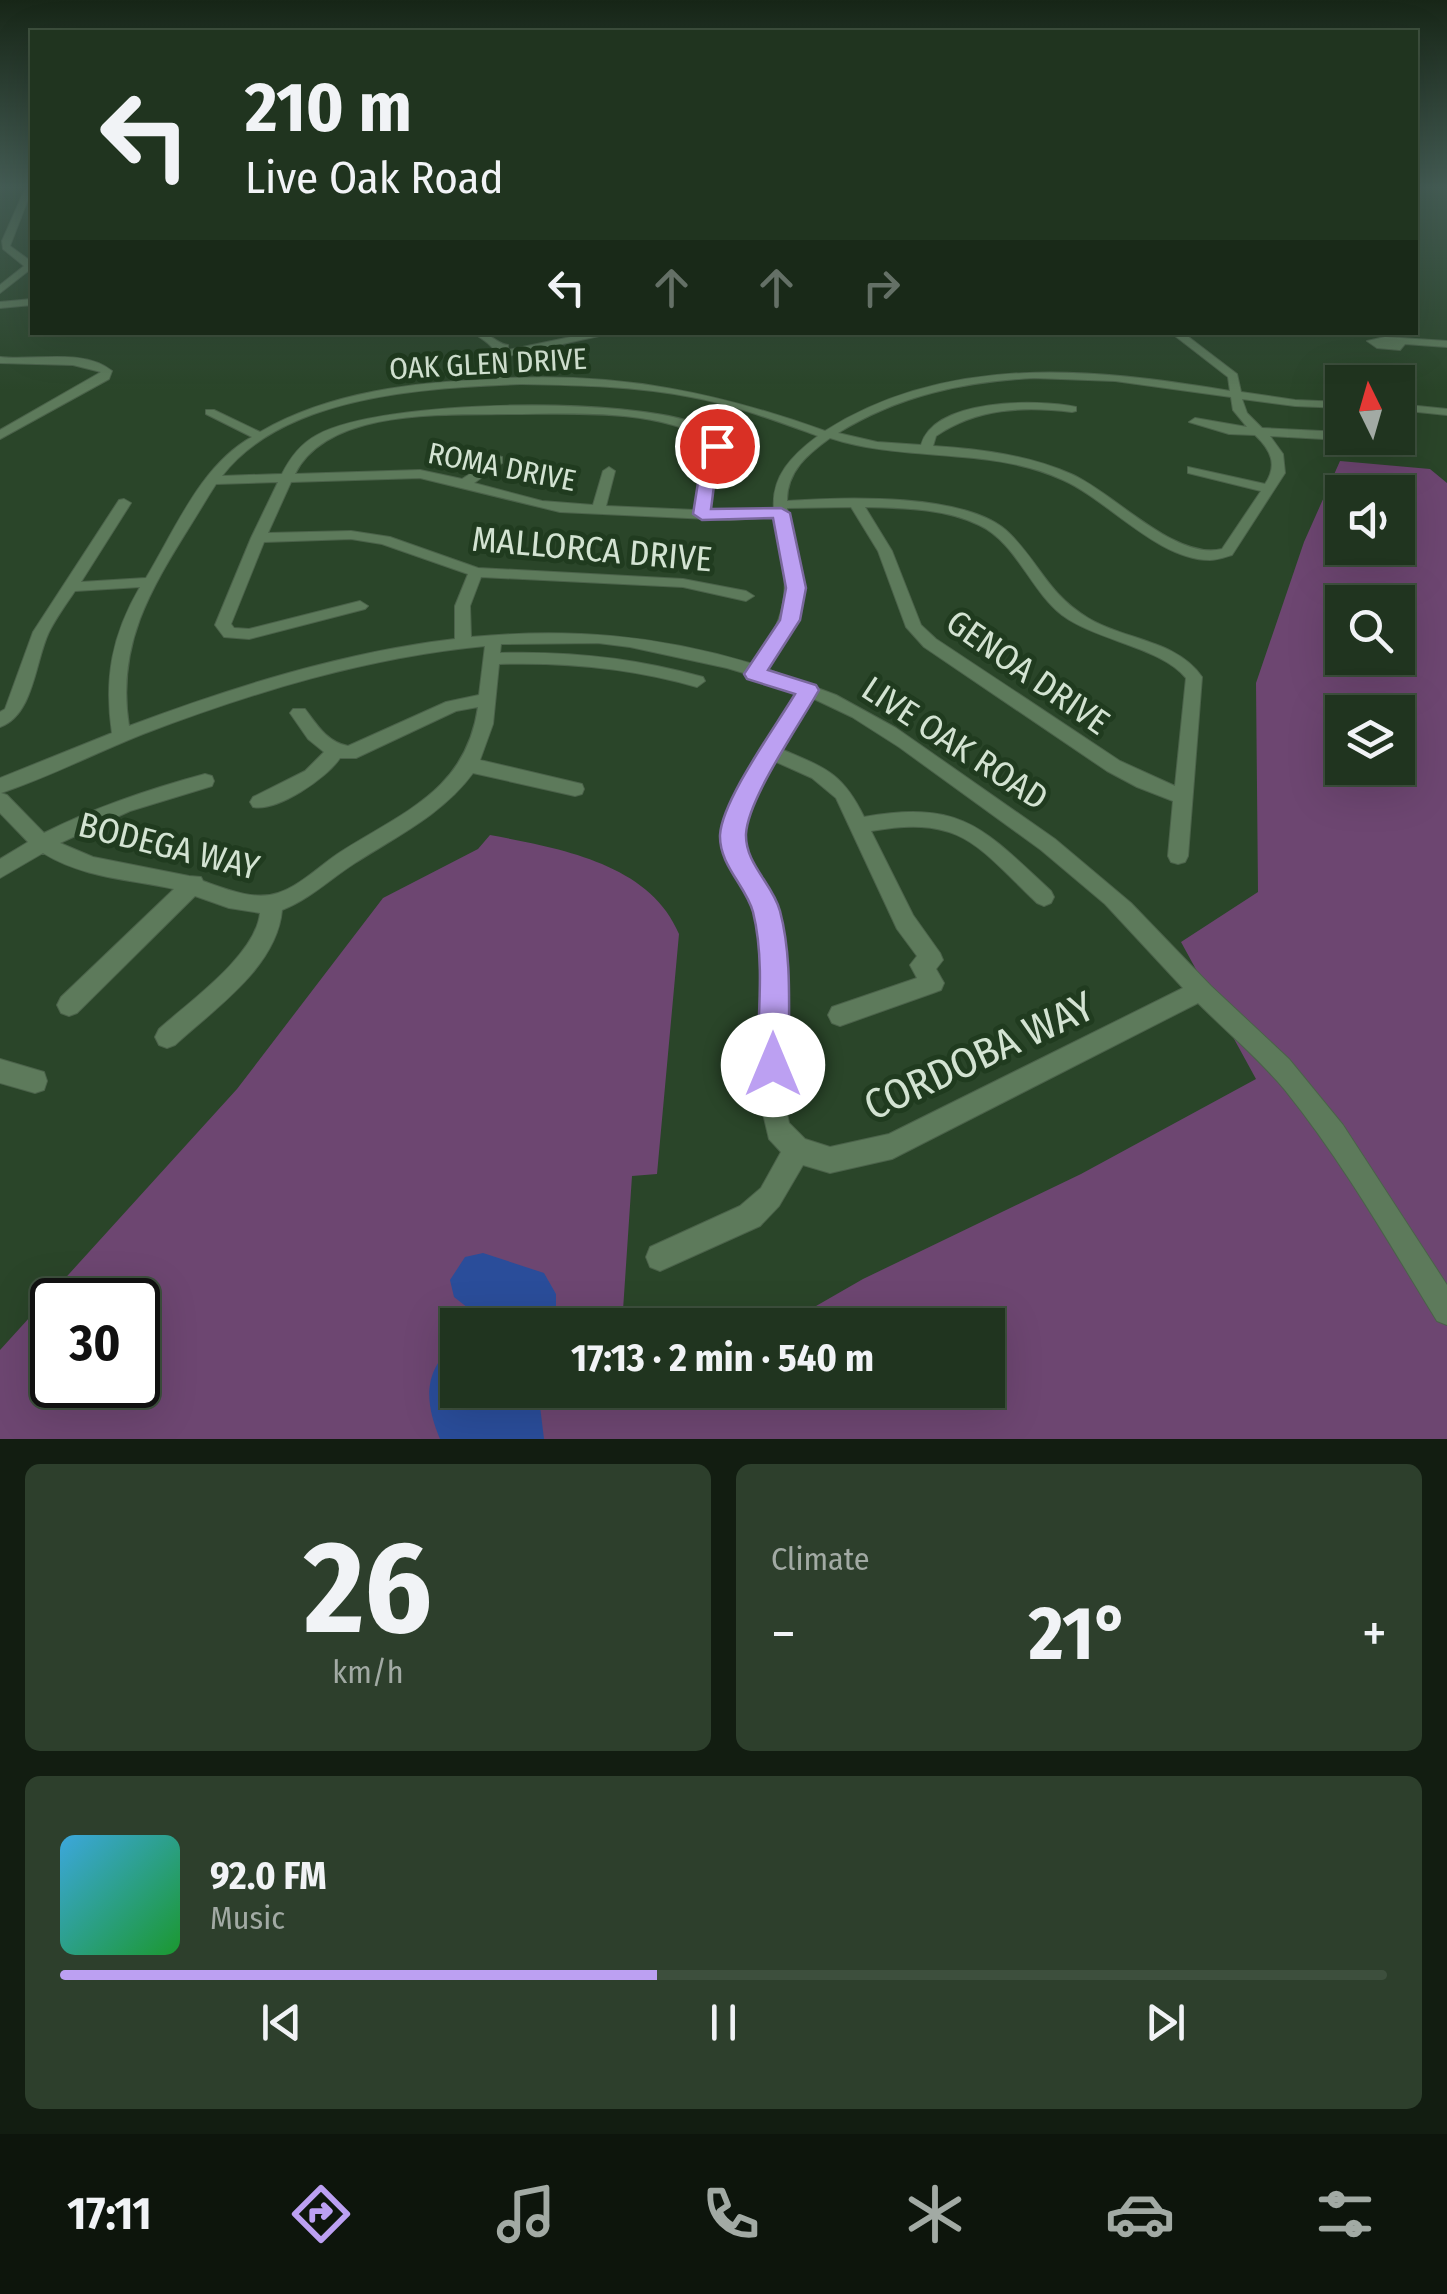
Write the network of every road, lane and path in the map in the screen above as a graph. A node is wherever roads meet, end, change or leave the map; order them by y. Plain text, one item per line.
1 (30, 264) edge
2 (0, 290) edge
3 (30, 302) edge
4 (0, 305) edge
5 (483, 335) edge
6 (595, 335) edge
7 (1178, 335) edge
8 (1400, 344) dead end
9 (1447, 344) edge
10 (503, 349) junction
11 (0, 360) edge
12 (502, 384) junction
13 (1236, 395) junction
14 (1325, 405) edge
15 (1072, 409) dead end
16 (1415, 409) edge
17 (210, 412) dead end
18 (1447, 412) edge
19 (1195, 422) dead end
20 (1257, 429) junction
21 (0, 435) edge
22 (827, 435) junction
23 (1325, 435) edge
24 (260, 436) junction
25 (926, 449) junction
26 (498, 460) dead end
27 (1192, 470) dead end
28 (609, 471) dead end
29 (288, 477) junction
30 (212, 480) junction
31 (466, 482) junction
32 (1269, 489) junction
33 (856, 502) junction
34 (124, 504) dead end
35 (780, 509) junction
36 (598, 510) junction
37 (702, 514) junction
38 (258, 538) junction
39 (476, 572) junction
40 (151, 582) junction
41 (69, 586) junction
42 (746, 596) dead end
43 (360, 606) dead end
44 (464, 643) junction
45 (492, 649) junction
46 (755, 674) junction
47 (697, 681) dead end
48 (808, 690) junction
49 (486, 700) junction
50 (299, 713) dead end
51 (0, 721) edge
52 (121, 735) junction
53 (334, 752) junction
54 (773, 753) junction
55 (470, 764) junction
56 (206, 782) dead end
57 (0, 786) edge
58 (575, 788) dead end
59 (1182, 796) junction
60 (0, 800) edge
61 (260, 802) dead end
62 (860, 825) junction
63 (39, 843) junction
64 (1178, 856) dead end
65 (0, 870) edge
66 (194, 884) junction
67 (1044, 898) dead end
68 (272, 904) junction
69 (1201, 990) junction
70 (69, 1005) dead end
71 (840, 1015) dead end
72 (166, 1037) dead end
73 (0, 1070) edge
74 (35, 1081) dead end
75 (798, 1150) junction
76 (660, 1257) dead end
77 (1447, 1311) edge

1 - 2 street
3 - 4 street
5 - 10 street
6 - 10 street
7 - 13 street
8 - 9 street
10 - 12 street
11 - 21 street
12 - 22 street, OAK GLEN DRIVE
12 - 24 street, OAK GLEN DRIVE
13 - 14 street
13 - 20 street
13 - 22 street
15 - 25 street
16 - 18 street
17 - 24 street
19 - 20 street
20 - 23 street
20 - 32 street
22 - 25 street, OAK GLEN DRIVE
22 - 35 street
24 - 30 street, OAK GLEN DRIVE
25 - 32 street, OAK GLEN DRIVE
26 - 31 street
27 - 32 street
28 - 36 street
29 - 30 street, ROMA DRIVE
29 - 31 street, ROMA DRIVE
29 - 37 street
29 - 38 street
30 - 40 street, OAK GLEN DRIVE
31 - 36 street, ROMA DRIVE
33 - 35 street, ROMA DRIVE
33 - 59 street, GENOA DRIVE
33 - 59 street, ROMA DRIVE
34 - 41 street
35 - 37 street, ROMA DRIVE
35 - 46 street
36 - 37 street, ROMA DRIVE
38 - 39 street, MALLORCA DRIVE
38 - 43 street
39 - 42 street, MALLORCA DRIVE
39 - 44 street
40 - 41 street
40 - 52 street, OAK GLEN DRIVE
41 - 51 street
44 - 45 street, LIVE OAK ROAD
44 - 52 street, LIVE OAK ROAD
45 - 46 street, LIVE OAK ROAD
45 - 47 street
45 - 49 street, BODEGA WAY
46 - 48 street, LIVE OAK ROAD
48 - 54 street
48 - 69 street, LIVE OAK ROAD
49 - 53 street
49 - 55 street, BODEGA WAY
50 - 53 street
52 - 57 street, LIVE OAK ROAD
53 - 61 street
54 - 62 street
54 - 75 street
55 - 58 street
55 - 68 street, BODEGA WAY
56 - 63 street
59 - 64 street
60 - 63 street, BODEGA WAY
62 - 67 street
62 - 71 street
63 - 65 street
63 - 66 street, BODEGA WAY
66 - 68 street, BODEGA WAY
66 - 70 street
68 - 72 street
69 - 75 street, CORDOBA WAY
69 - 77 street, LIVE OAK ROAD
73 - 74 street
75 - 76 street

